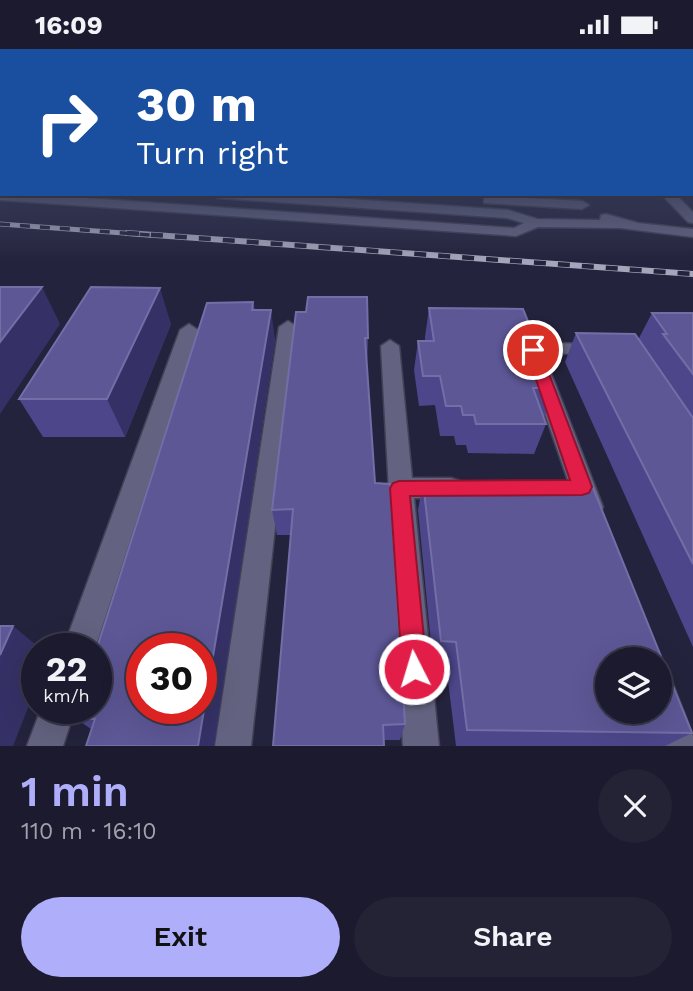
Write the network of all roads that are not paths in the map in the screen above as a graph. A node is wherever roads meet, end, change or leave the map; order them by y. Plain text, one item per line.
1 (8, 197) edge
2 (257, 197) edge
3 (466, 197) edge
4 (670, 197) edge
5 (578, 200) edge
6 (693, 219) edge
7 (536, 223) junction
8 (618, 224) junction
9 (693, 233) edge
10 (288, 327) dead end
11 (189, 330) dead end
12 (390, 346) dead end
13 (617, 349) edge
14 (582, 487) junction
15 (399, 488) junction
16 (478, 488) edge
17 (556, 488) edge
18 (596, 524) edge
19 (85, 633) edge
20 (53, 724) edge
21 (671, 724) edge
22 (45, 746) edge
23 (233, 746) edge
24 (421, 746) edge
25 (679, 746) edge

1 - 7 street
2 - 7 street
3 - 5 street
4 - 6 street
5 - 8 street
7 - 8 street
8 - 9 street
10 - 23 street
11 - 19 street
12 - 15 street
13 - 14 street
14 - 17 street
14 - 18 street
15 - 16 street
15 - 24 street
20 - 22 street
21 - 25 street

